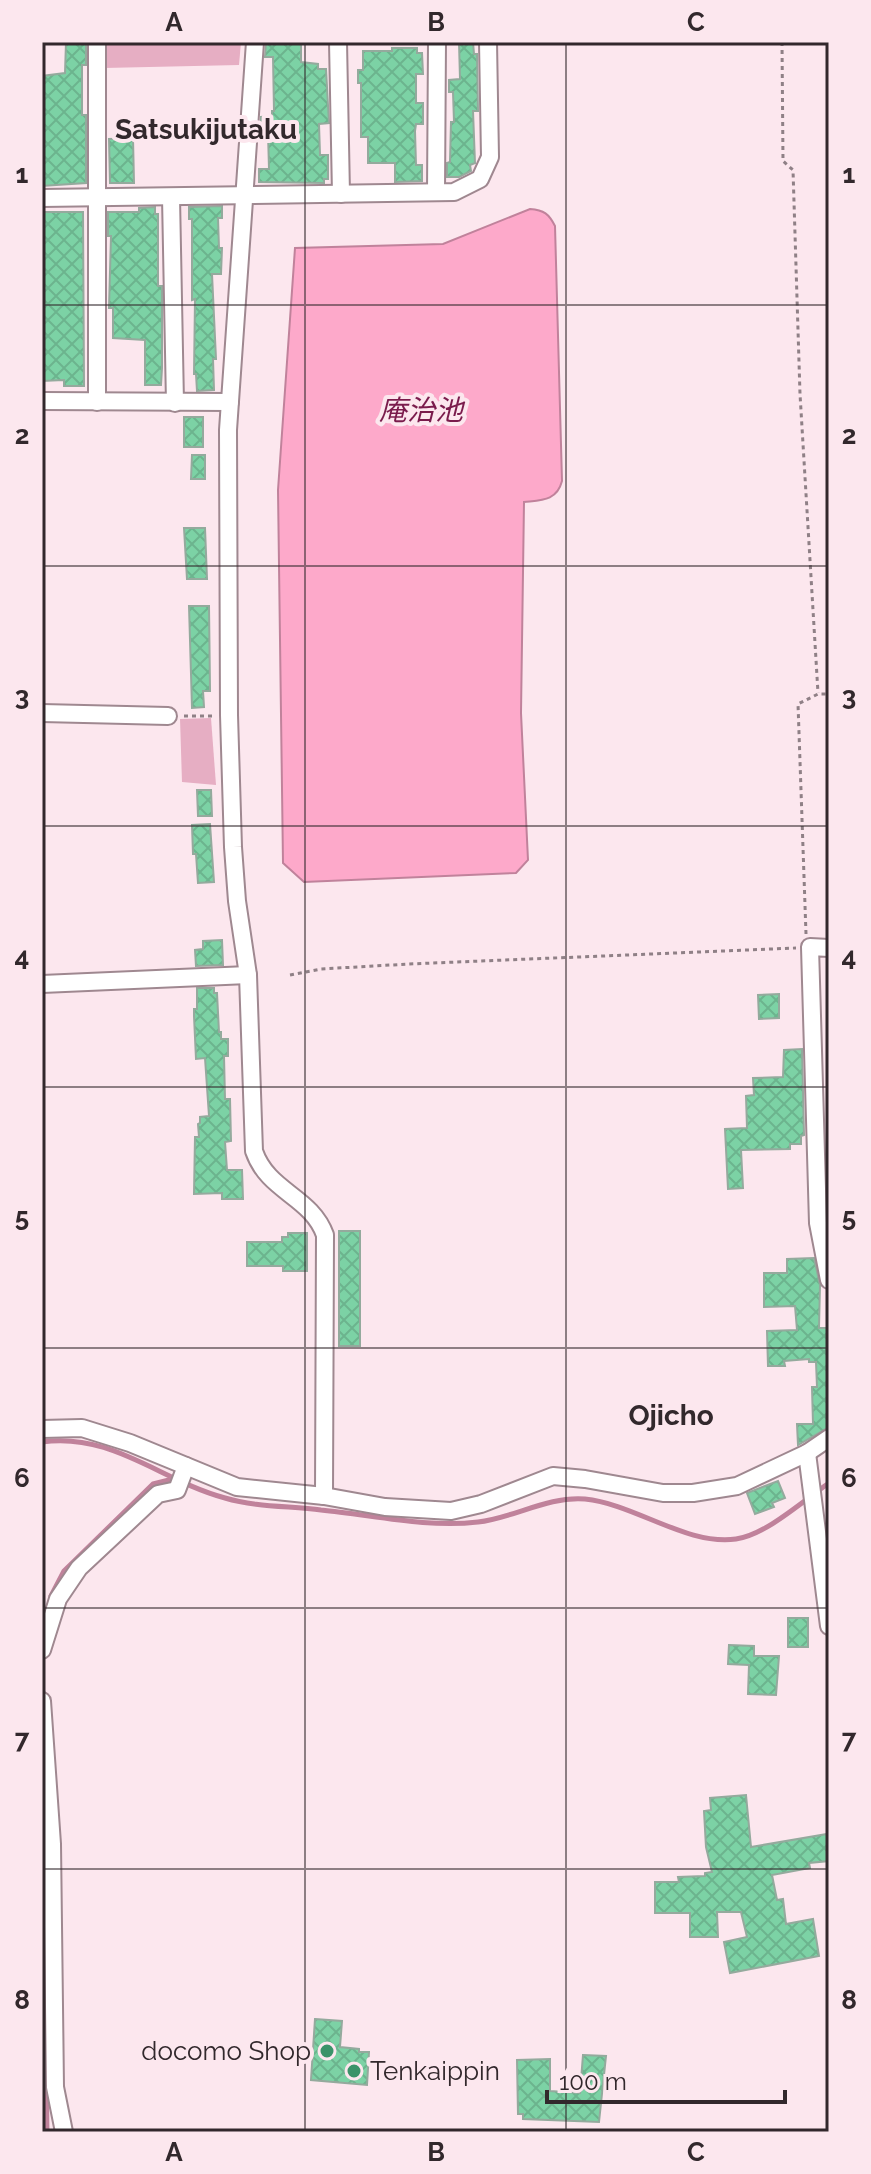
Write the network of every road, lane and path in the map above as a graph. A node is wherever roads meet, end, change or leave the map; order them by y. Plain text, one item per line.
1 (97, 42) edge
2 (255, 42) edge
3 (338, 42) edge
4 (437, 42) edge
5 (488, 42) edge
6 (782, 42) edge
7 (436, 192) junction
8 (341, 194) junction
9 (244, 195) junction
10 (171, 197) junction
11 (42, 198) edge
12 (96, 198) junction
13 (42, 401) edge
14 (97, 402) junction
15 (230, 402) junction
16 (175, 403) junction
17 (818, 694) junction
18 (829, 694) edge
19 (42, 713) edge
20 (229, 715) junction
21 (168, 716) joint
22 (810, 947) junction
23 (829, 948) edge
24 (248, 975) junction
25 (290, 975) dead end
26 (42, 984) edge
27 (829, 1280) edge
28 (42, 1429) edge
29 (829, 1438) edge
30 (807, 1453) junction
31 (186, 1466) junction
32 (324, 1496) junction
33 (829, 1626) edge
34 (42, 1650) edge
35 (42, 1701) edge
36 (64, 2132) edge

1 - 12 street
2 - 9 street
3 - 8 street
4 - 7 street
5 - 7 street
6 - 17 path
7 - 8 street
8 - 9 street
9 - 10 street
9 - 15 street
10 - 12 street
10 - 16 street
11 - 12 street
12 - 14 street
13 - 14 street
14 - 16 street
15 - 16 street
15 - 20 street
17 - 18 path
17 - 22 path
19 - 21 street
20 - 21 path
20 - 24 street
22 - 23 street
22 - 25 path
22 - 27 street
24 - 26 street
24 - 32 street
28 - 31 street
29 - 30 street
30 - 32 street
30 - 33 street
31 - 32 street
31 - 34 street
35 - 36 street

